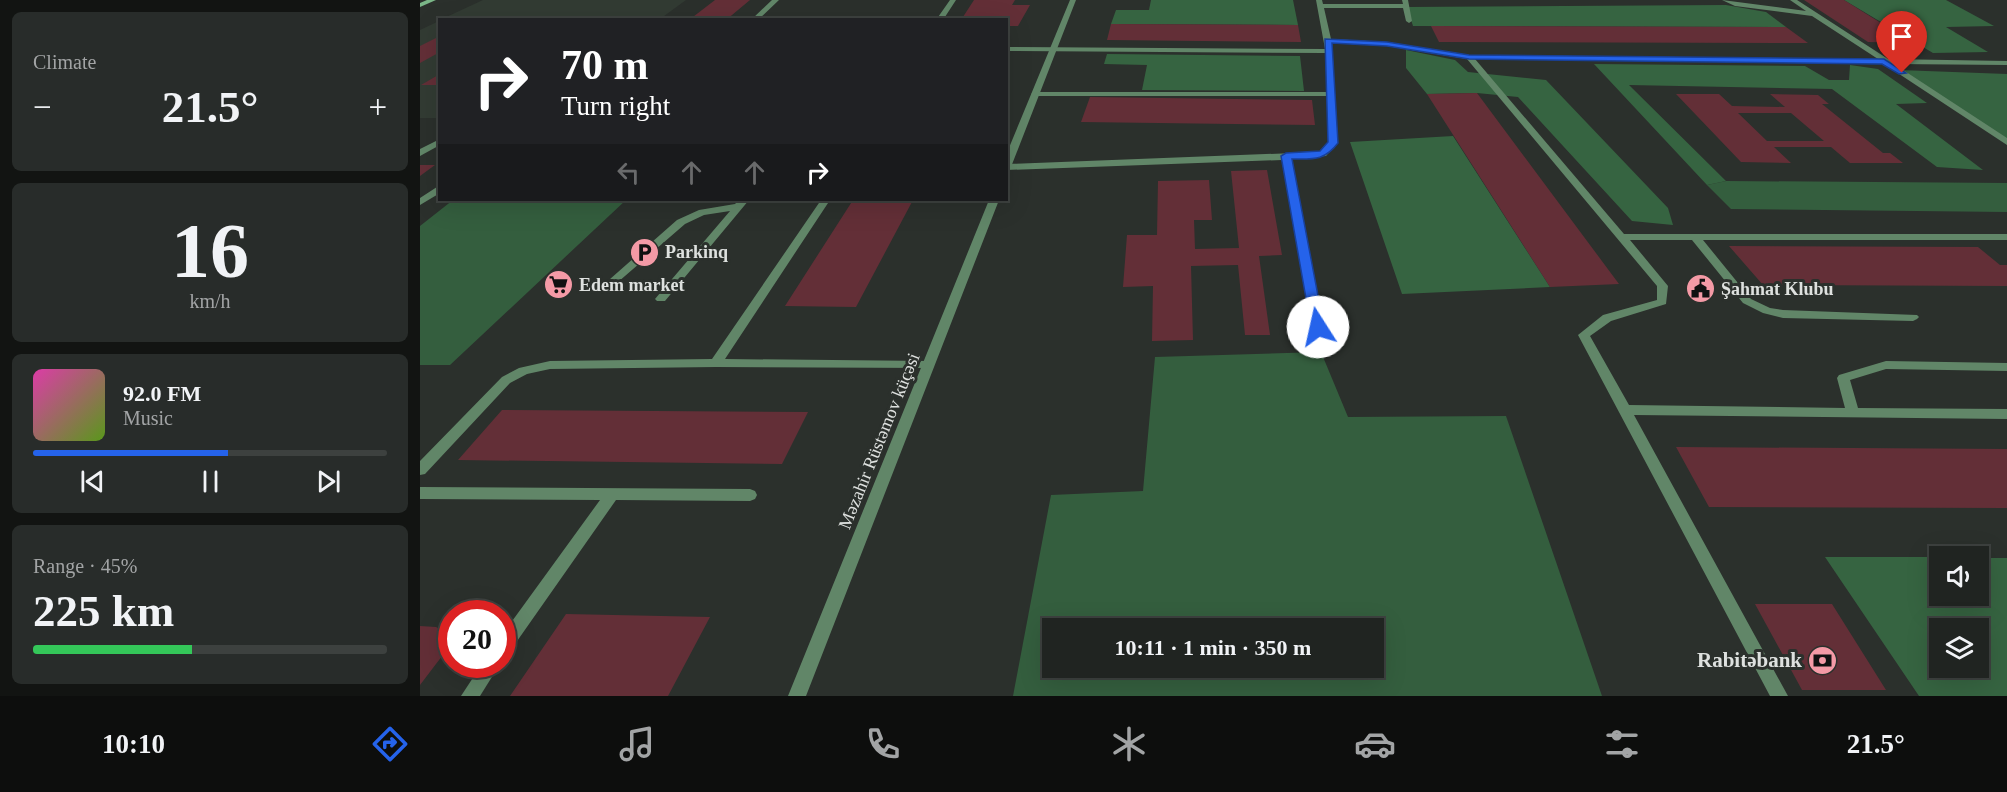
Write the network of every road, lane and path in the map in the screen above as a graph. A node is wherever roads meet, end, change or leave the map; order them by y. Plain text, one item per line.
1 (426, 0) edge
2 (433, 0) edge
3 (776, 0) edge
4 (953, 0) edge
5 (1072, 0) edge
6 (1725, 0) edge
7 (1793, 0) edge
8 (1319, 3) edge
9 (1405, 3) edge
10 (420, 4) edge
11 (1815, 15) junction
12 (756, 18) edge
13 (940, 18) edge
14 (1409, 21) dead end
15 (1328, 41) junction
16 (1008, 49) edge
17 (1053, 50) junction
18 (1329, 51) junction
19 (1469, 57) junction
20 (1884, 61) junction
21 (2007, 63) edge
22 (1035, 94) junction
23 (1331, 94) junction
24 (438, 142) edge
25 (2007, 142) edge
26 (420, 153) edge
27 (438, 154) edge
28 (1286, 156) junction
29 (1008, 164) edge
30 (1008, 167) edge
31 (438, 189) edge
32 (824, 201) edge
33 (994, 201) edge
34 (420, 202) edge
35 (741, 203) edge
36 (1622, 237) junction
37 (1695, 237) junction
38 (2007, 237) edge
39 (606, 287) dead end
40 (661, 299) dead end
41 (1913, 317) dead end
42 (1318, 327) dead end
43 (716, 363) junction
44 (928, 365) junction
45 (2007, 367) edge
46 (1626, 410) junction
47 (1853, 413) junction
48 (2007, 414) edge
49 (420, 470) edge
50 (420, 494) edge
51 (611, 495) junction
52 (750, 495) dead end
53 (516, 629) edge
54 (482, 678) edge
55 (470, 696) edge
56 (797, 696) edge
57 (1779, 696) edge

1 - 10 main road
2 - 10 main road
3 - 12 street
4 - 13 street
5 - 17 street
6 - 11 street
7 - 11 street
8 - 9 street
8 - 15 street
9 - 14 street
11 - 20 street
15 - 18 street
15 - 19 street
16 - 17 street
17 - 18 street
17 - 22 street
18 - 23 street
19 - 20 street
19 - 36 street
20 - 21 street
20 - 25 street
22 - 23 street
22 - 29 street
23 - 28 street
24 - 26 street
26 - 27 street
28 - 30 street
28 - 42 street
31 - 34 street
32 - 43 street
33 - 44 street, Məzahir Rüstəmov küçəsi
35 - 39 street
35 - 40 street
36 - 37 street
36 - 46 street
37 - 38 street
37 - 41 street
43 - 44 street
43 - 49 street
44 - 56 street, Məzahir Rüstəmov küçəsi
45 - 47 street
46 - 47 street
46 - 57 street
47 - 48 street
50 - 51 street
51 - 52 street
51 - 53 street
54 - 55 street

